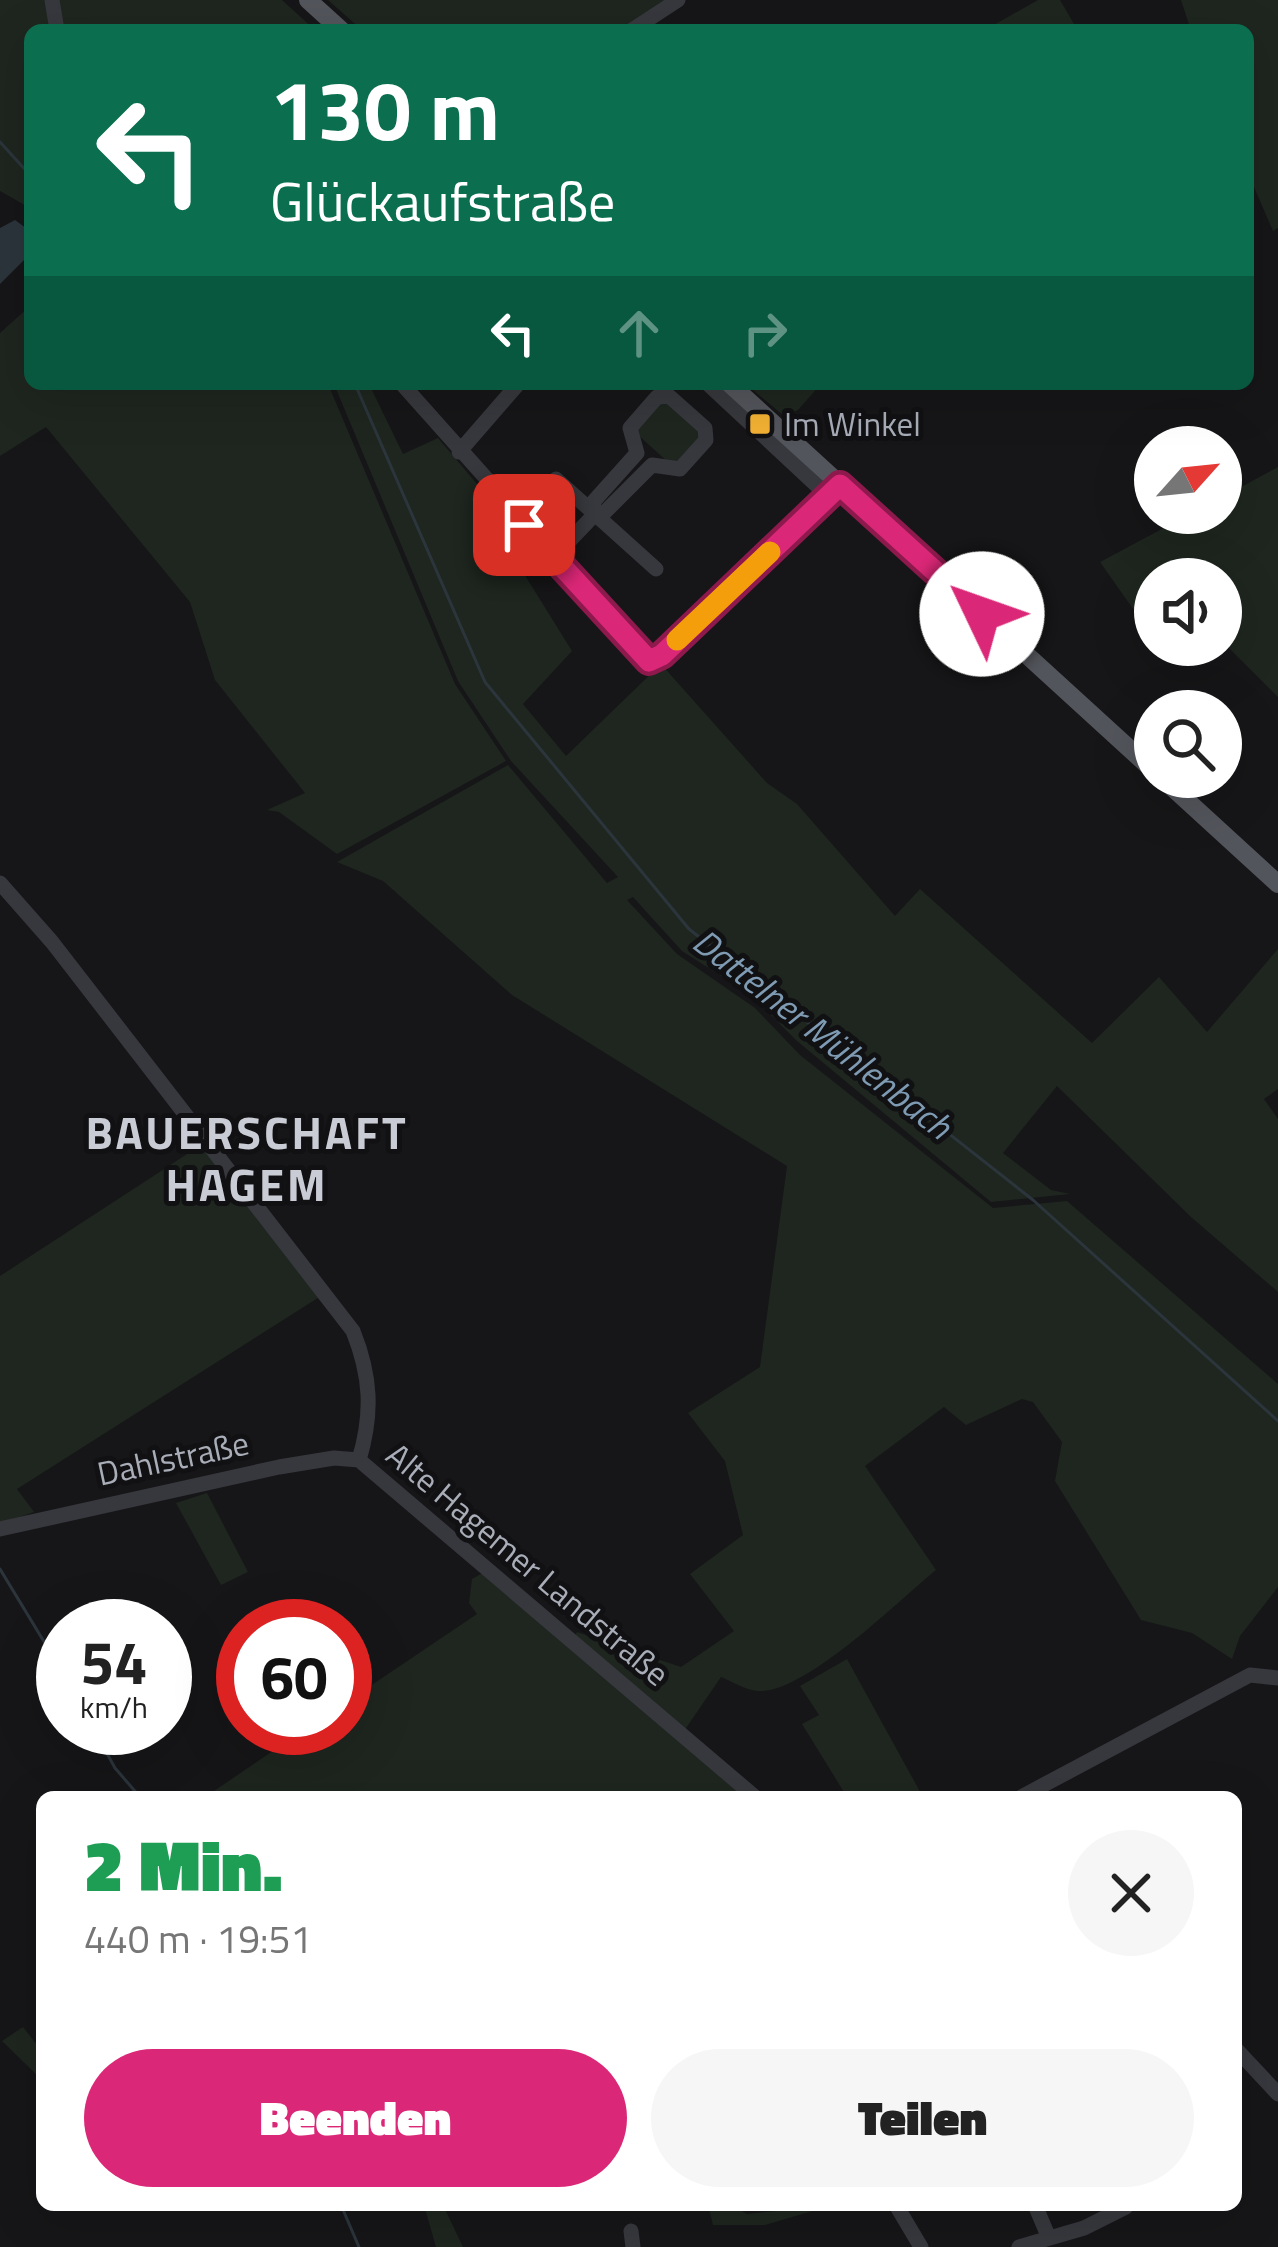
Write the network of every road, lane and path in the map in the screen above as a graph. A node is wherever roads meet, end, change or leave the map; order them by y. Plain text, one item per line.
1 (308, 0) edge
2 (679, 0) edge
3 (334, 24) edge
4 (643, 24) edge
5 (407, 390) edge
6 (513, 390) edge
7 (705, 390) edge
8 (715, 390) edge
9 (736, 390) edge
10 (687, 412) junction
11 (459, 452) junction
12 (556, 478) dead end
13 (834, 491) junction
14 (596, 513) junction
15 (554, 557) junction
16 (656, 569) dead end
17 (1134, 753) edge
18 (1184, 798) edge
19 (0, 883) edge
20 (1278, 884) edge
21 (359, 1460) junction
22 (0, 1529) edge
23 (1278, 1678) edge
24 (748, 1791) edge
25 (1033, 1791) edge
26 (1242, 2060) edge
27 (1278, 2094) edge
28 (900, 2211) edge
29 (1038, 2211) edge
30 (1118, 2211) edge
31 (1084, 2228) junction
32 (1049, 2238) junction
33 (921, 2247) edge
34 (1018, 2247) edge
35 (1092, 2247) edge

1 - 3 main road
2 - 4 street
5 - 11 street
6 - 11 street
7 - 10 street
8 - 13 street
9 - 13 main road
10 - 14 street
10 - 14 street
11 - 15 street
12 - 14 street
13 - 15 street
13 - 17 main road
14 - 15 street
14 - 16 street
18 - 20 main road
19 - 21 street, Alte Hagemer Landstraße
21 - 22 street, Dahlstraße
21 - 24 street, Alte Hagemer Landstraße
23 - 25 street
26 - 27 street
28 - 33 street
29 - 32 street
30 - 31 street
31 - 32 street
31 - 35 street
32 - 34 street

